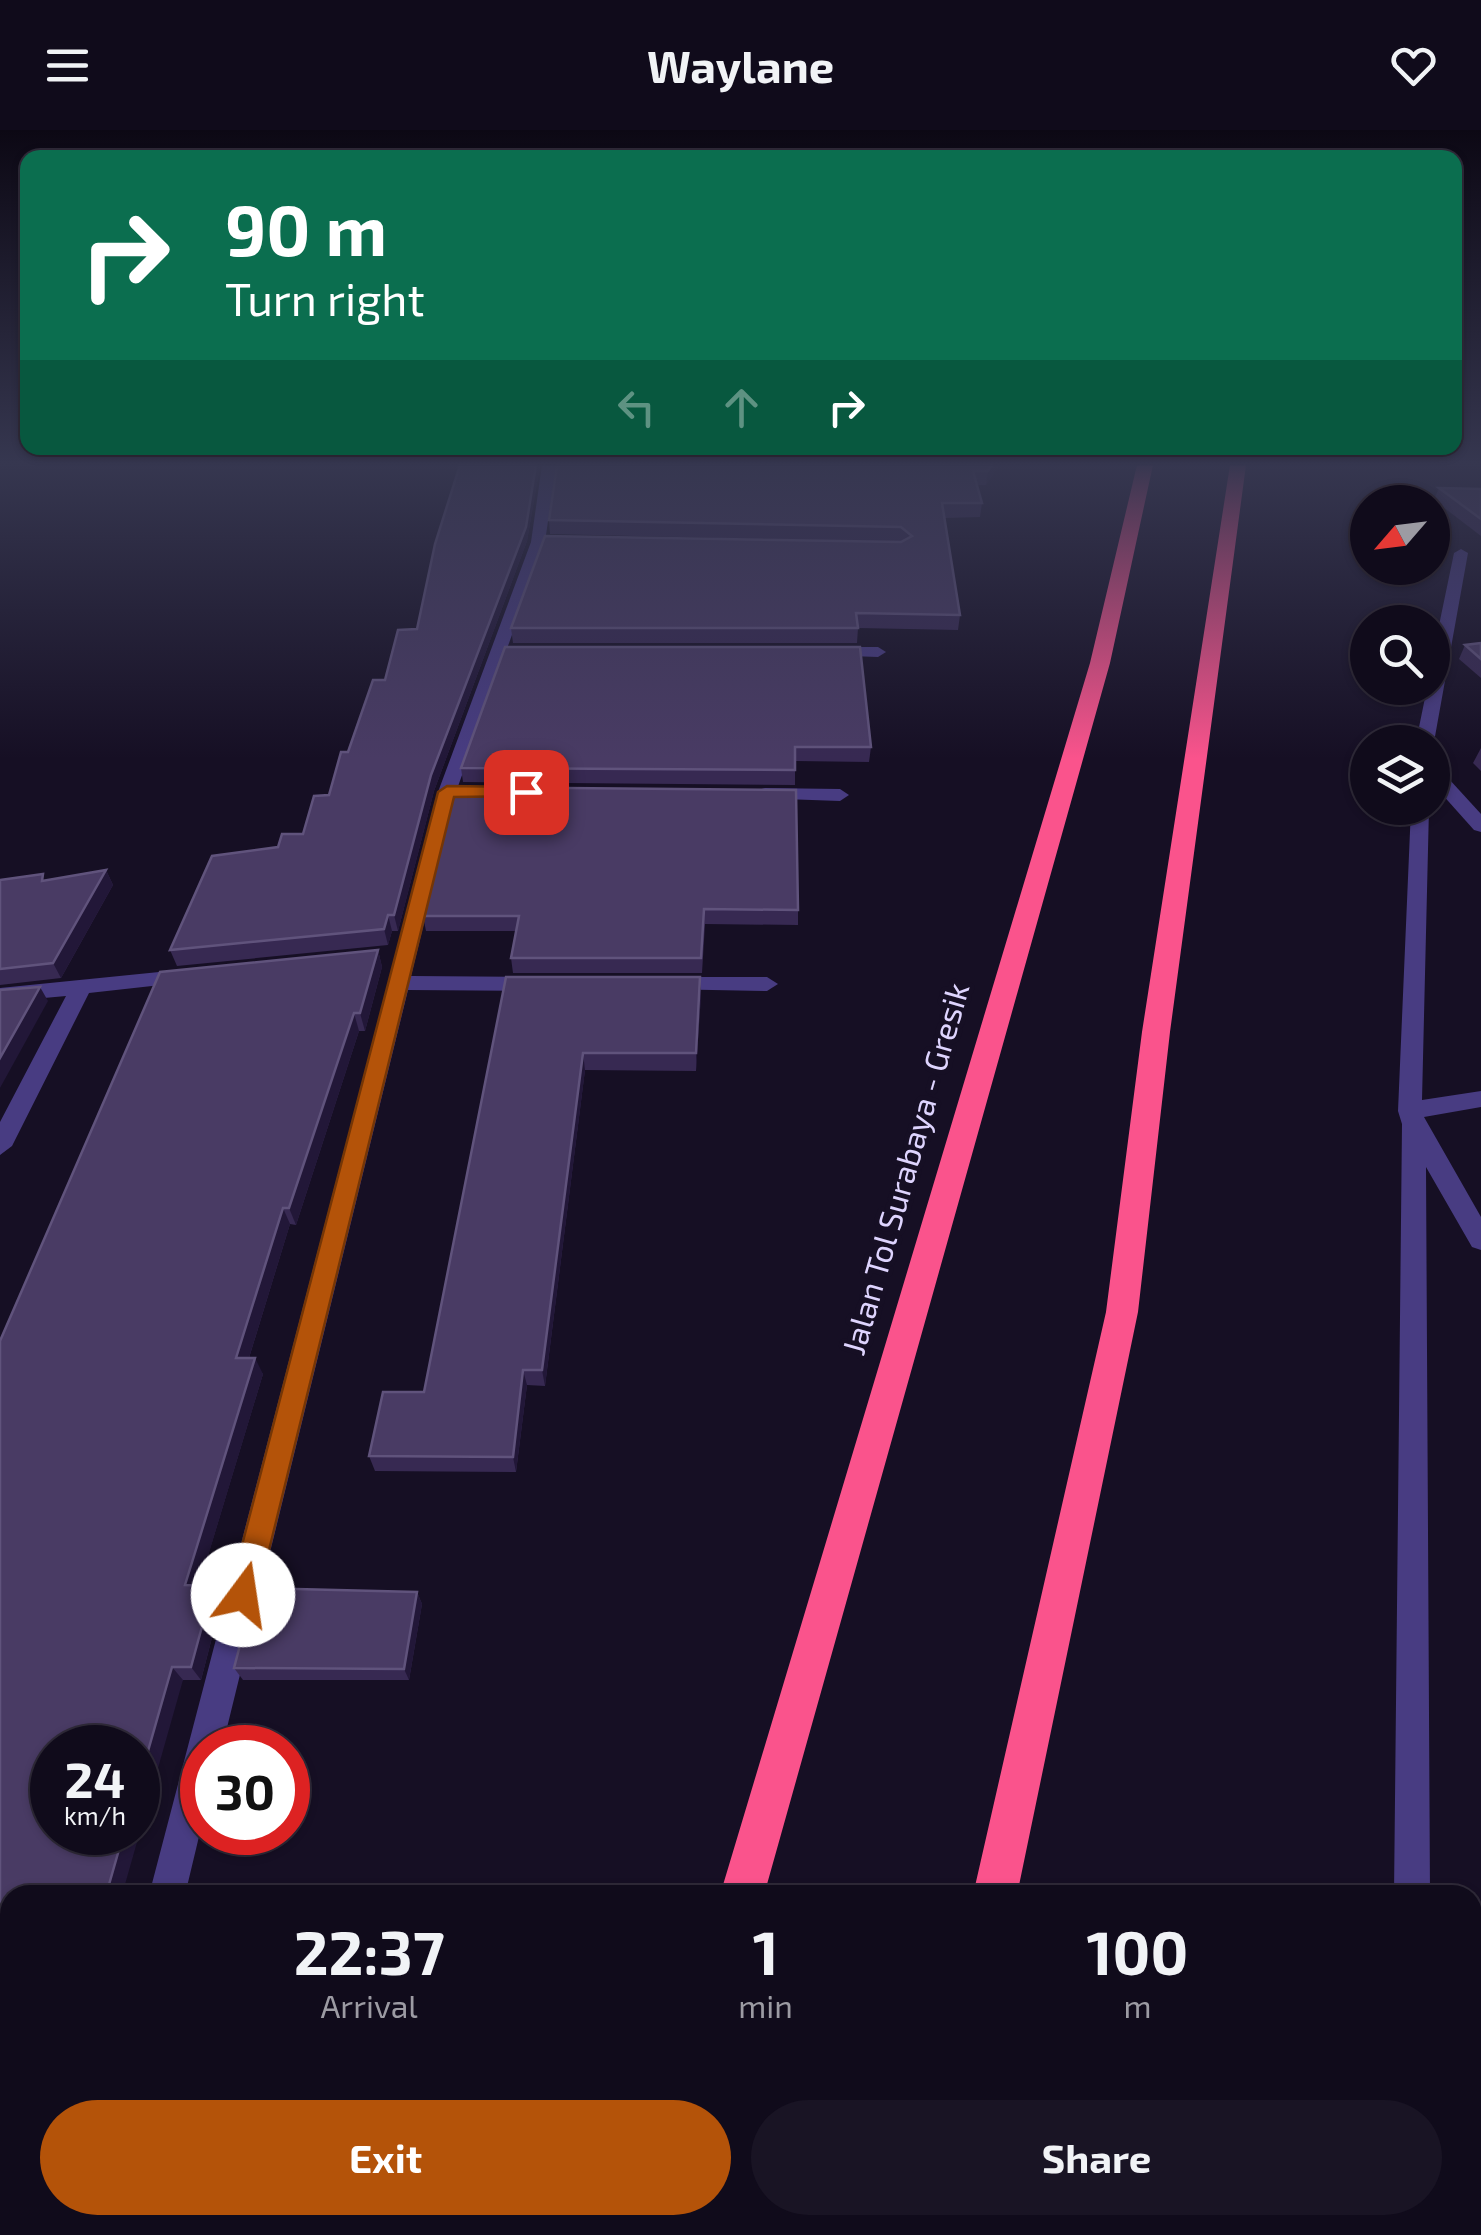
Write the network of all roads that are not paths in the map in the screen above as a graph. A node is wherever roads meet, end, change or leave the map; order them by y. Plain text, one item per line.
1 (539, 563) edge
2 (1123, 563) edge
3 (1224, 563) edge
4 (1459, 563) edge
5 (802, 652) edge
6 (878, 652) dead end
7 (1428, 725) edge
8 (1450, 791) edge
9 (742, 794) edge
10 (840, 795) dead end
11 (1420, 825) edge
12 (1481, 826) edge
13 (215, 974) edge
14 (398, 983) junction
15 (554, 984) edge
16 (651, 984) edge
17 (767, 984) dead end
18 (81, 987) junction
19 (0, 995) edge
20 (1481, 1099) edge
21 (1412, 1118) junction
22 (0, 1146) edge
23 (1481, 1240) edge
24 (210, 1725) edge
25 (180, 1843) edge
26 (170, 1885) edge
27 (745, 1885) edge
28 (997, 1885) edge
29 (1412, 1885) edge

1 - 14 street
2 - 27 highway, Jalan Tol Surabaya - Gresik
3 - 28 highway
4 - 7 street
5 - 6 street
8 - 12 street
9 - 10 street
11 - 21 street
13 - 18 street
14 - 15 street
14 - 24 street
16 - 17 street
18 - 19 street
18 - 22 street
20 - 21 street
21 - 23 street
21 - 29 street
25 - 26 street

